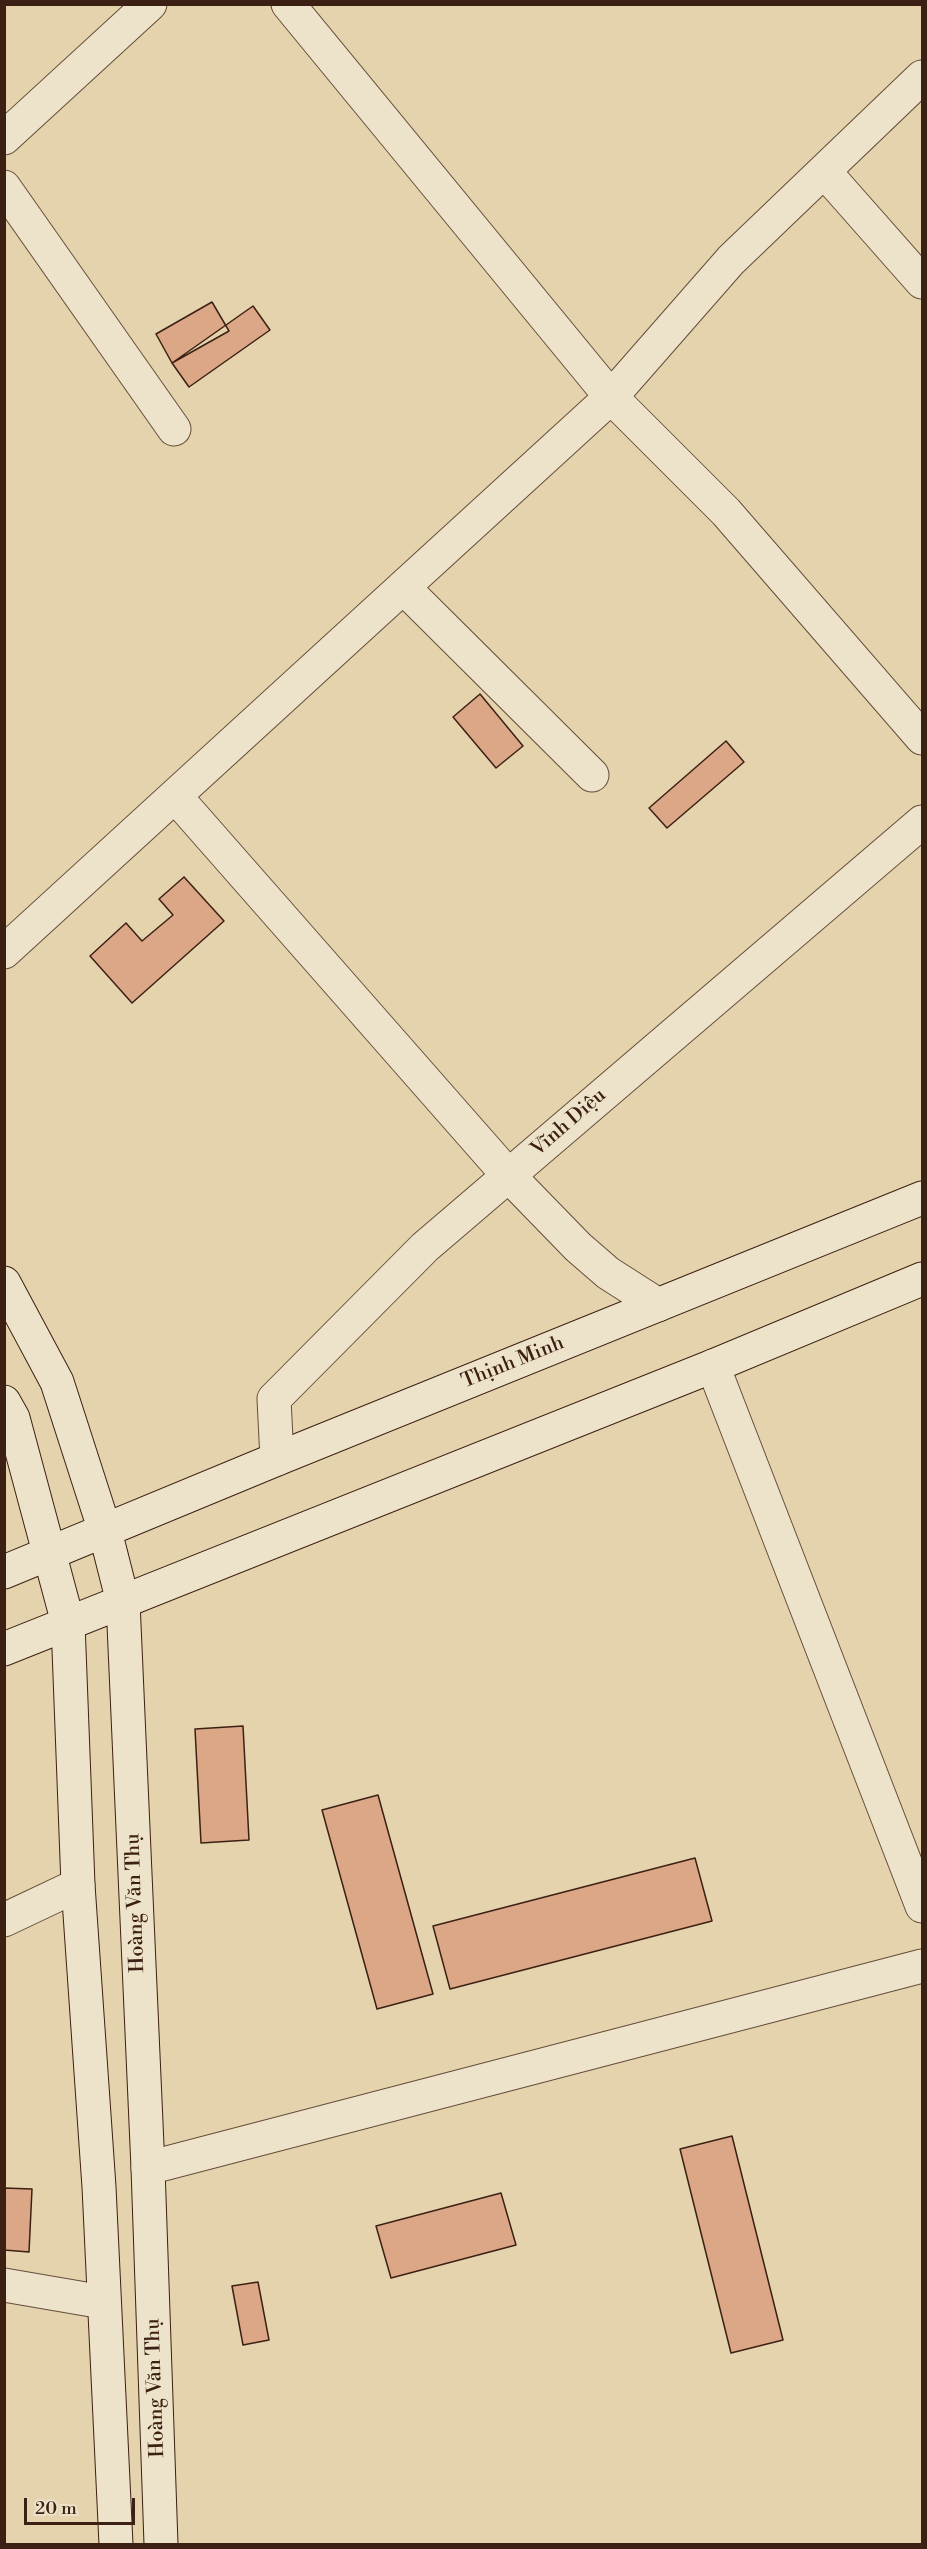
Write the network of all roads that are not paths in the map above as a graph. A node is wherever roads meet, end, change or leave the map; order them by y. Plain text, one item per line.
1 (150, 4) edge
2 (288, 4) edge
3 (922, 77) edge
4 (4, 138) edge
5 (824, 171) junction
6 (4, 187) edge
7 (922, 282) edge
8 (611, 397) junction
9 (174, 429) dead end
10 (403, 587) junction
11 (922, 738) edge
12 (592, 775) dead end
13 (175, 796) junction
14 (922, 822) edge
15 (4, 951) edge
16 (508, 1176) junction
17 (922, 1198) edge
18 (922, 1279) edge
19 (4, 1283) edge
20 (658, 1305) junction
21 (713, 1366) junction
22 (4, 1402) edge
23 (277, 1459) junction
24 (105, 1531) junction
25 (50, 1553) junction
26 (4, 1572) edge
27 (123, 1602) junction
28 (68, 1623) junction
29 (4, 1649) edge
30 (78, 1886) junction
31 (922, 1906) edge
32 (4, 1920) edge
33 (922, 1966) edge
34 (148, 2168) junction
35 (4, 2285) edge
36 (103, 2302) junction
37 (154, 2356) junction
38 (106, 2361) junction
39 (116, 2544) edge
40 (161, 2544) edge

1 - 4 street
2 - 8 street
3 - 5 street
5 - 7 street
5 - 8 street
6 - 9 street
8 - 10 street
8 - 11 street
10 - 12 street
10 - 13 street
13 - 15 street
13 - 16 street
14 - 16 street, Vĩnh Diệu
16 - 20 street
16 - 23 street, Vĩnh Diệu
17 - 20 street, Thịnh Minh
18 - 21 street
19 - 24 street, Hoàng Văn Thụ
20 - 23 street, Thịnh Minh
21 - 27 street
21 - 31 street
22 - 25 street
23 - 24 street, Thịnh Minh
24 - 25 street, Thịnh Minh
24 - 27 street, Hoàng Văn Thụ
25 - 26 street, Thịnh Minh
25 - 28 street
27 - 28 street
27 - 34 street, Hoàng Văn Thụ
28 - 29 street
28 - 30 street
30 - 32 street
30 - 36 street
33 - 34 street
34 - 37 street, Hoàng Văn Thụ
35 - 36 street
36 - 38 street
37 - 38 street
37 - 40 street, Hoàng Văn Thụ
38 - 39 street

